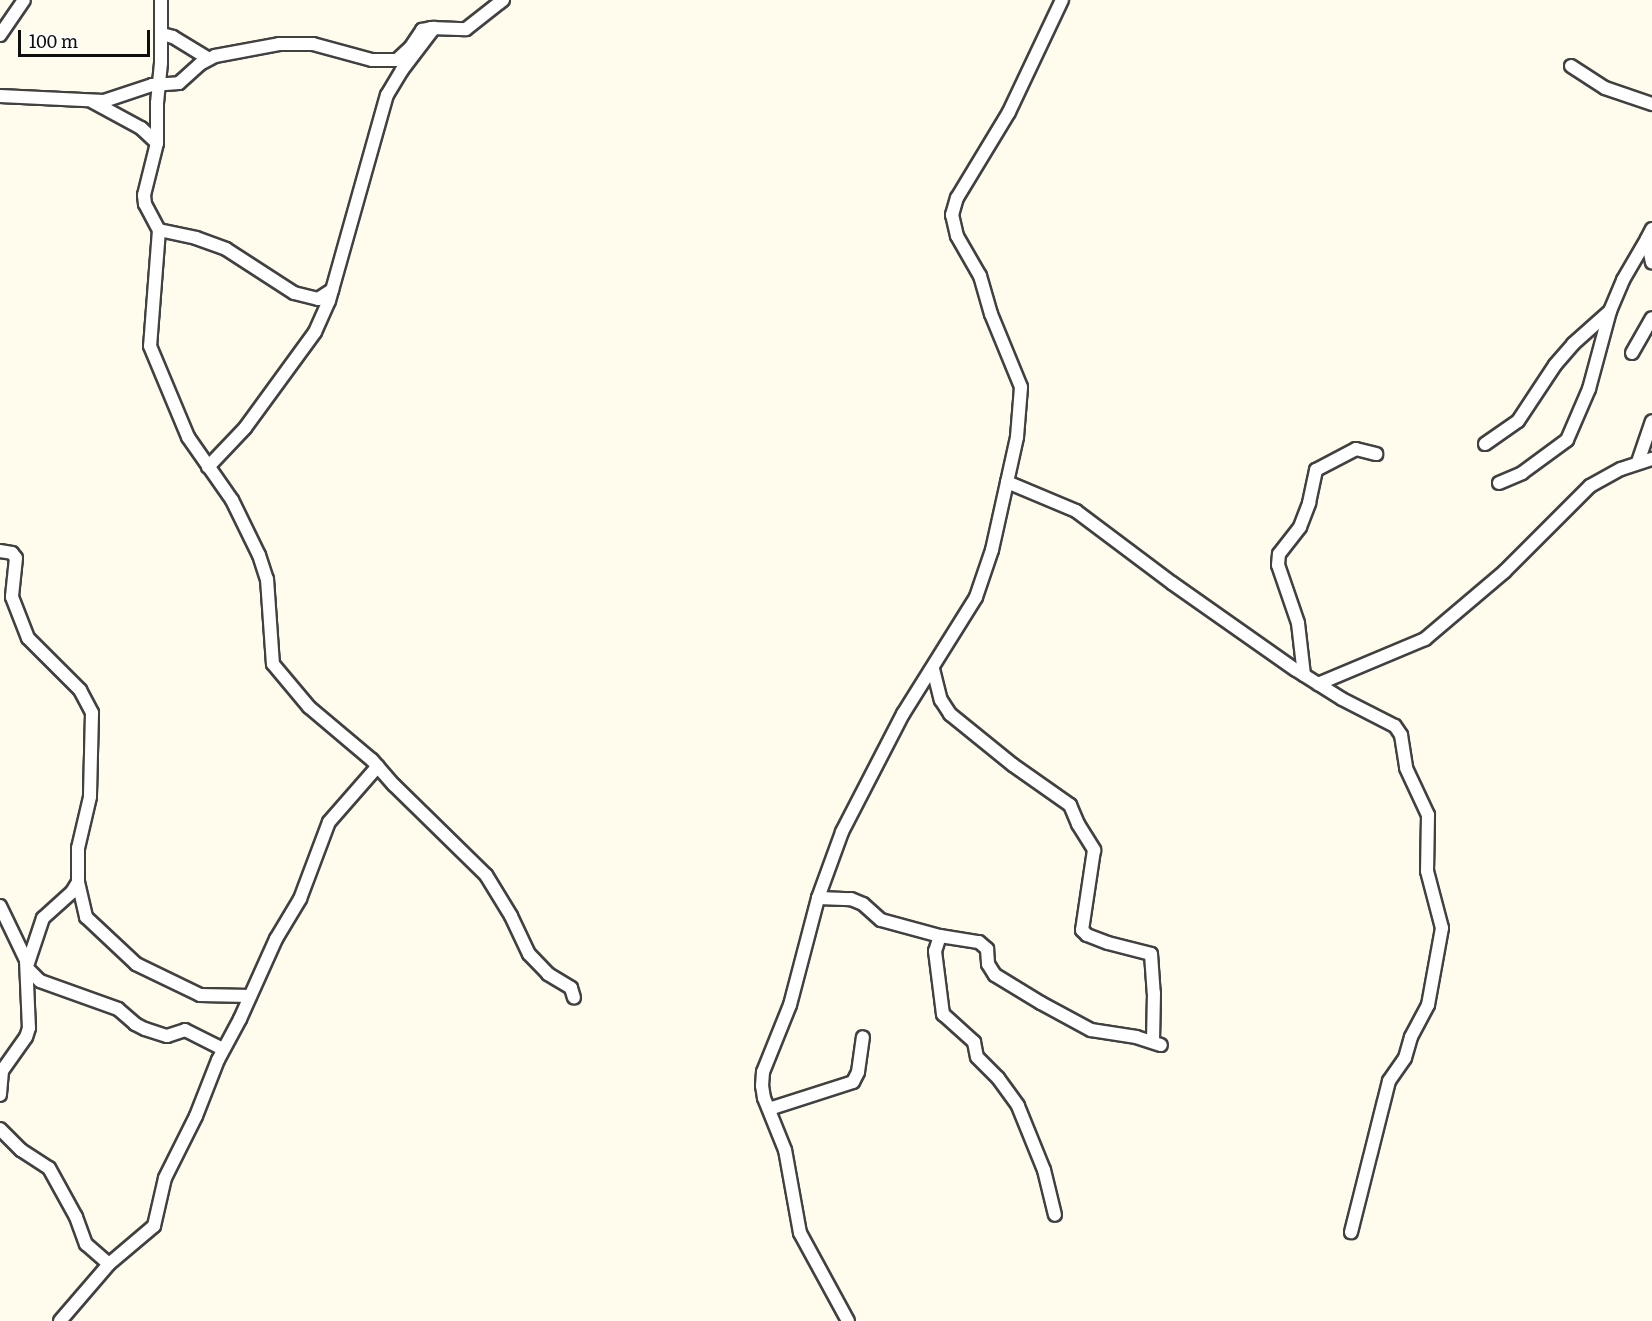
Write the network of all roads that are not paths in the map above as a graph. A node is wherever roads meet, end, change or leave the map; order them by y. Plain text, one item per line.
1 (24, 0) edge
2 (161, 0) edge
3 (503, 0) edge
4 (1058, 1) edge
5 (434, 28) junction
6 (162, 34) junction
7 (0, 35) edge
8 (209, 59) junction
9 (1571, 66) dead end
10 (159, 85) junction
11 (0, 96) edge
12 (92, 102) junction
13 (1652, 104) edge
14 (157, 143) junction
15 (159, 230) junction
16 (1649, 234) edge
17 (1652, 262) edge
18 (332, 290) junction
19 (1610, 311) junction
20 (1652, 318) edge
21 (1632, 353) dead end
22 (1652, 421) edge
23 (1485, 444) dead end
24 (1377, 454) dead end
25 (1652, 459) edge
26 (1638, 462) junction
27 (208, 466) junction
28 (1007, 482) junction
29 (1499, 483) dead end
30 (0, 551) edge
31 (933, 669) junction
32 (1304, 675) junction
33 (1318, 684) junction
34 (378, 766) junction
35 (78, 882) junction
36 (818, 898) junction
37 (0, 906) edge
38 (939, 936) junction
39 (27, 967) junction
40 (250, 996) junction
41 (574, 998) dead end
42 (863, 1037) dead end
43 (223, 1049) junction
44 (0, 1095) edge
45 (770, 1109) junction
46 (0, 1129) edge
47 (1055, 1215) dead end
48 (1351, 1232) dead end
49 (109, 1264) junction
50 (60, 1321) edge
51 (848, 1321) edge

1 - 7 street
2 - 6 street
3 - 5 street
4 - 28 street
5 - 8 street
5 - 18 street
6 - 8 street
6 - 10 street
8 - 10 street
9 - 13 street
10 - 12 street
10 - 14 street
11 - 12 street
12 - 14 street
14 - 15 street
15 - 18 street
15 - 27 street
16 - 17 street
16 - 19 street
18 - 27 street
19 - 23 street
19 - 29 street
20 - 21 street
22 - 26 street
24 - 32 street
25 - 26 street
26 - 33 street
27 - 34 street
28 - 31 street
28 - 32 street
30 - 35 street
31 - 36 street
31 - 38 street
32 - 33 street
33 - 48 street
34 - 40 street
34 - 41 street
35 - 39 street
35 - 40 street
36 - 38 street
36 - 45 street
37 - 39 street
38 - 47 street
39 - 43 street
39 - 44 street
40 - 43 street
42 - 45 street
43 - 49 street
45 - 51 street
46 - 49 street
49 - 50 street

